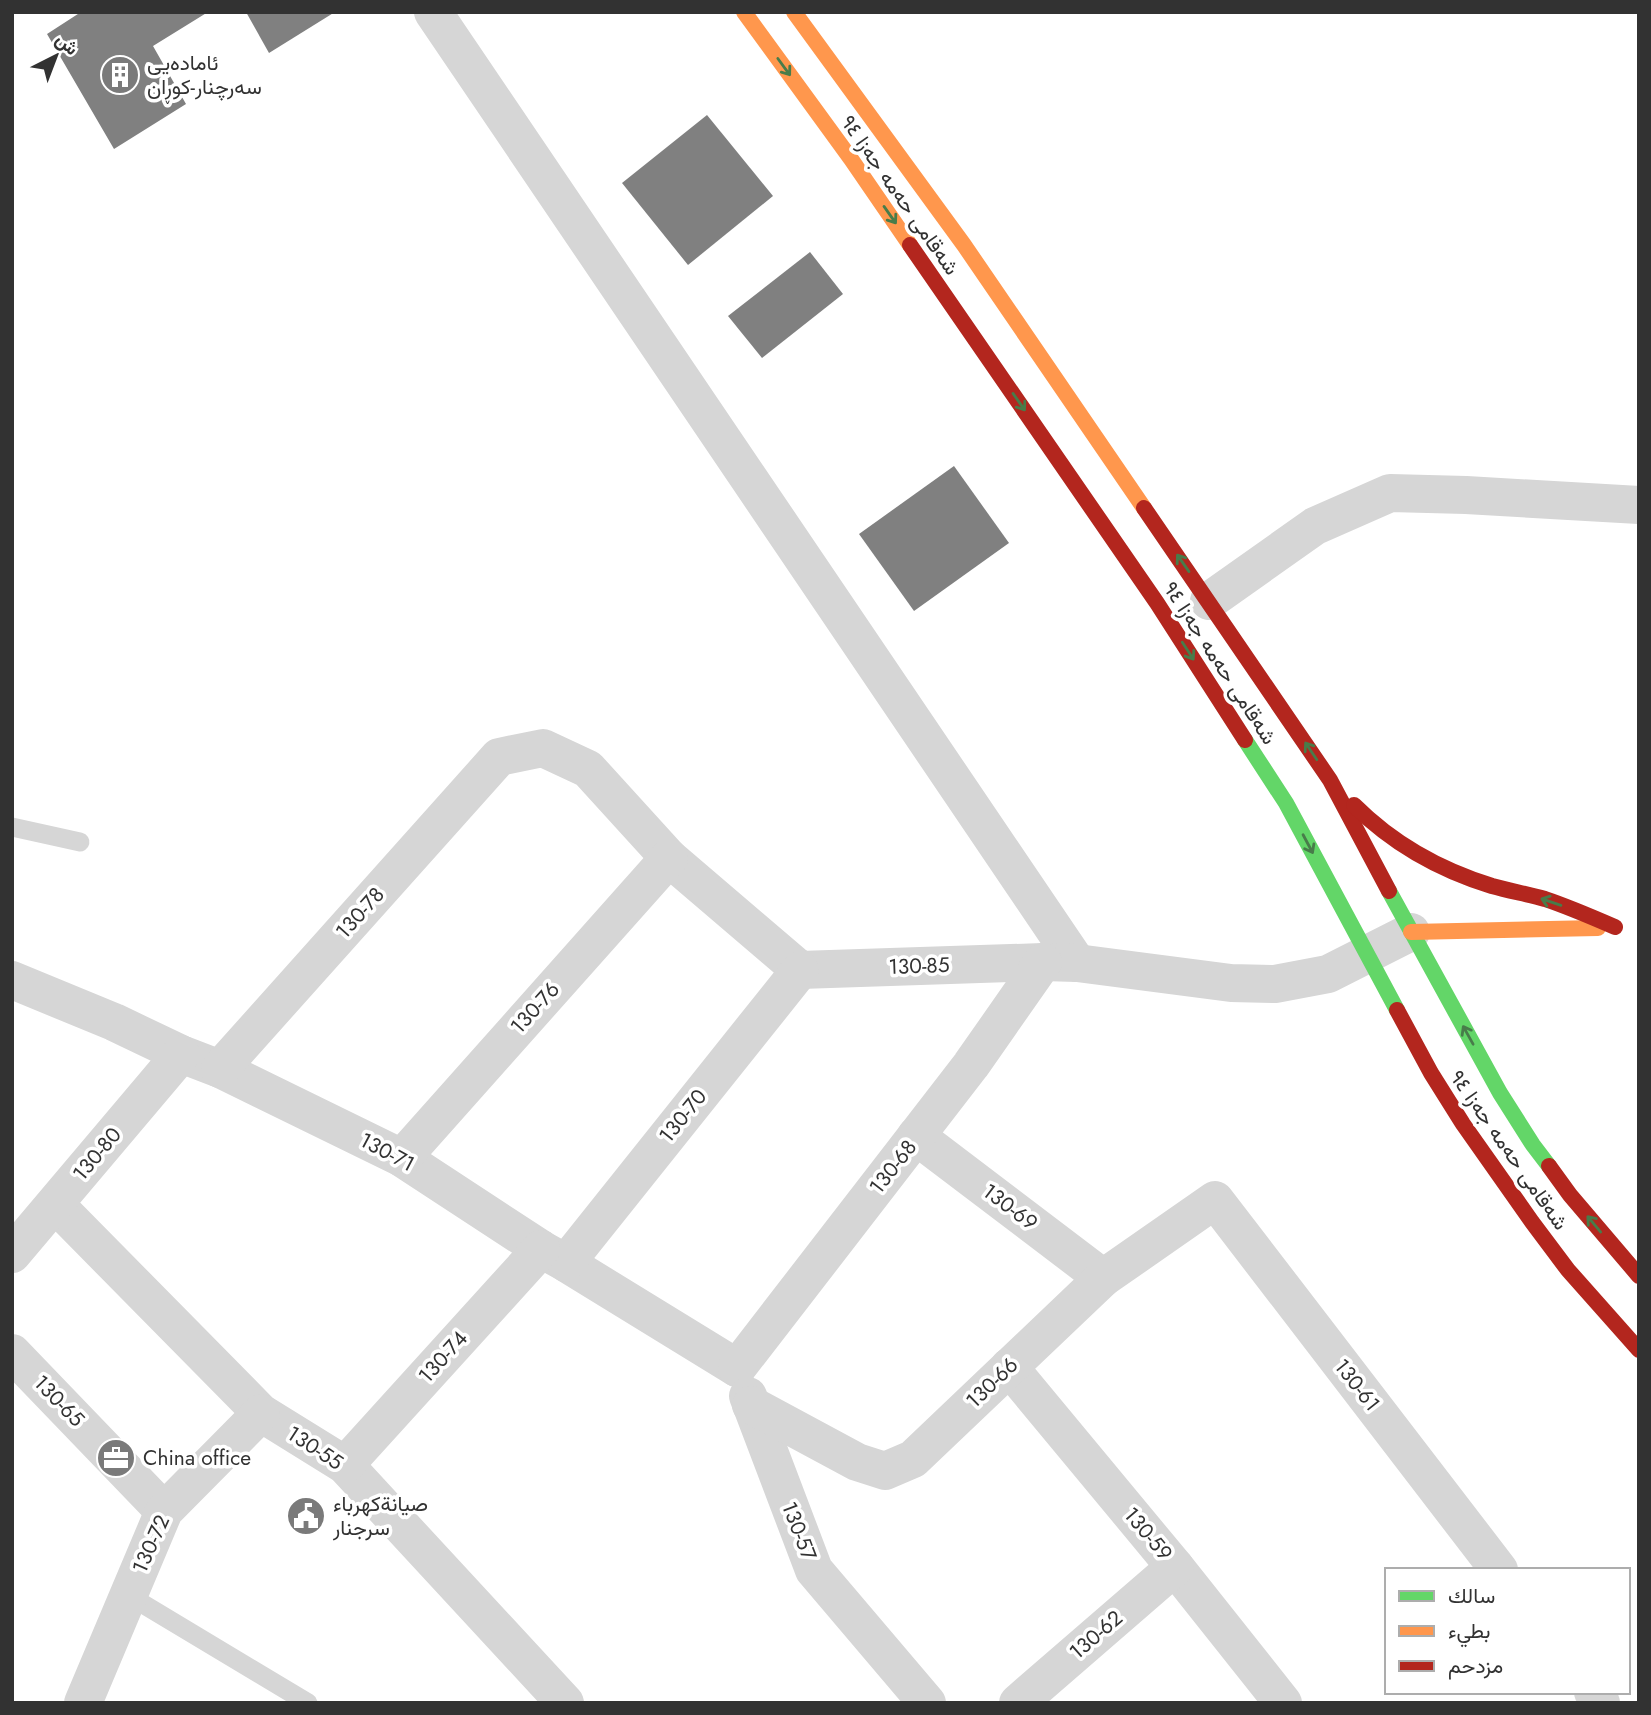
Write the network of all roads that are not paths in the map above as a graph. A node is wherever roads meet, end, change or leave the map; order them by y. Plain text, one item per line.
1 (433, 12) edge
2 (744, 12) edge
3 (794, 12) edge
4 (1639, 506) edge
5 (1209, 601) junction
6 (1331, 780) junction
7 (12, 827) edge
8 (79, 842) dead end
9 (669, 858) junction
10 (1412, 932) junction
11 (1367, 954) junction
12 (1060, 962) junction
13 (800, 970) junction
14 (12, 980) edge
15 (181, 1054) junction
16 (220, 1069) junction
17 (916, 1136) junction
18 (402, 1158) junction
19 (1215, 1200) joint
20 (55, 1204) junction
21 (15, 1247) edge
22 (554, 1256) junction
23 (1639, 1276) edge
24 (1104, 1278) junction
25 (1639, 1350) edge
26 (12, 1353) edge
27 (1009, 1367) junction
28 (737, 1368) junction
29 (751, 1405) junction
30 (261, 1413) junction
31 (345, 1465) junction
32 (164, 1511) junction
33 (1175, 1567) junction
34 (1497, 1568) edge
35 (128, 1595) junction
36 (83, 1703) edge
37 (308, 1703) edge
38 (565, 1703) edge
39 (927, 1703) edge
40 (1018, 1703) edge
41 (1283, 1703) edge

1 - 12 street
2 -> 11 main road, شەقامی حەمە جەزا ٩٤
5 -> 3 main road, شەقامی حەمە جەزا ٩٤
4 - 5 street
6 -> 5 main road, شەقامی حەمە جەزا ٩٤
6 - 10 main road, شەقامی حەمە جەزا ٩٤
10 -> 6 main road
7 - 8 lane
9 - 13 street
9 - 16 street, 130-78
9 - 18 street, 130-76
10 - 11 street, 130-85
23 -> 10 main road, شەقامی حەمە جەزا ٩٤
11 - 12 street, 130-85
11 - 25 main road, شەقامی حەمە جەزا ٩٤
12 - 13 street, 130-85
12 - 17 street, 130-68
13 - 22 street, 130-70
14 - 15 street, 130-71
15 - 16 street, 130-71
15 - 20 street, 130-80
16 - 18 street, 130-71
17 - 24 street, 130-69
17 - 28 street, 130-68
18 - 22 street, 130-71
19 - 24 street, 130-66
19 - 34 street, 130-61
20 - 21 street, 130-80
20 - 30 street, 130-55
22 - 28 street, 130-71
22 - 31 street, 130-74
24 - 27 street, 130-66
26 - 32 street, 130-65
27 - 29 street, 130-66
27 - 33 street, 130-59
28 - 29 street, 130-57
29 - 39 street, 130-57
30 - 31 street, 130-55
30 - 32 street, 130-72
31 - 38 street, 130-55
32 - 35 street, 130-72
33 - 40 street, 130-62
33 - 41 street, 130-59
35 - 36 street, 130-72
35 - 37 lane

